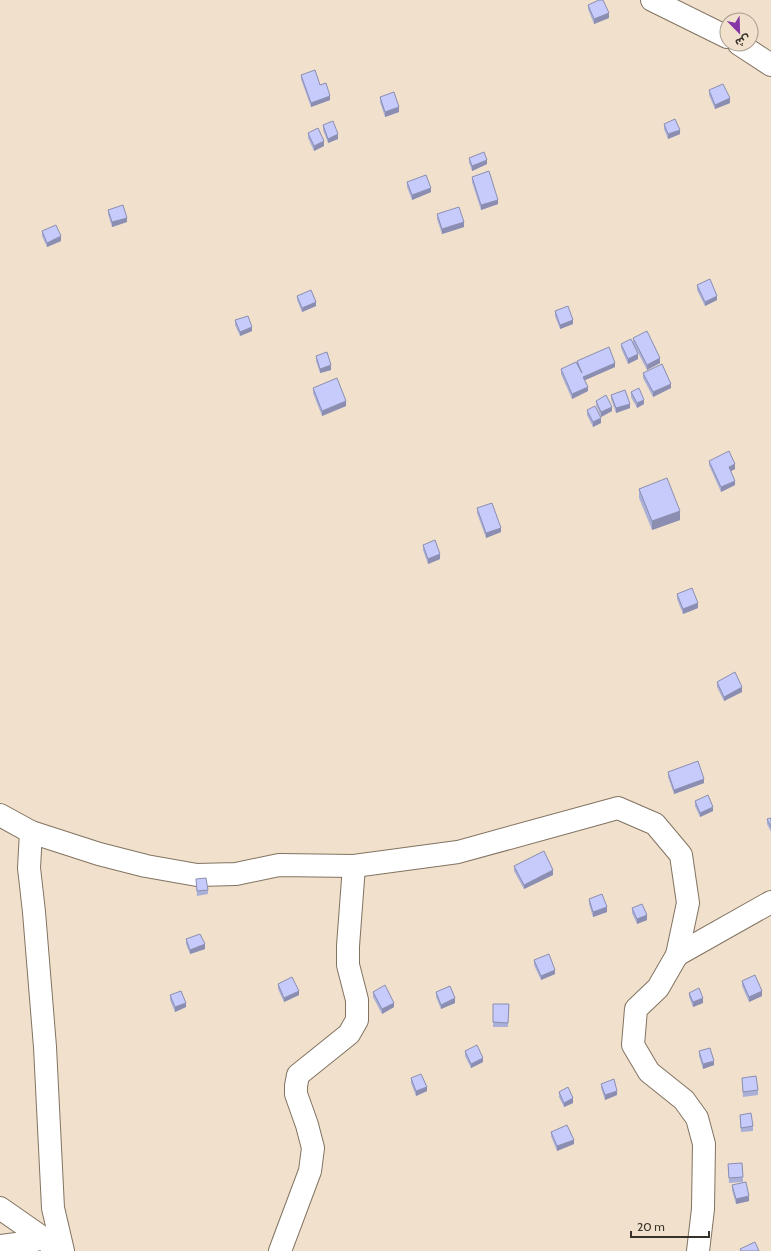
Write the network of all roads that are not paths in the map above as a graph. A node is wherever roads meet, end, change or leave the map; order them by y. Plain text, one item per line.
1 (652, 0) edge
2 (719, 33) edge
3 (751, 52) edge
4 (771, 65) edge
5 (0, 816) edge
6 (31, 832) junction
7 (354, 866) junction
8 (771, 902) edge
9 (677, 955) junction
10 (0, 1208) edge
11 (50, 1244) edge
12 (0, 1246) edge
13 (63, 1251) edge
14 (280, 1251) edge
15 (698, 1251) edge

1 - 2 street
3 - 4 street
5 - 6 street
6 - 7 street
6 - 13 street
7 - 9 street
7 - 14 street
8 - 9 street
9 - 15 street
10 - 11 street
11 - 12 street

